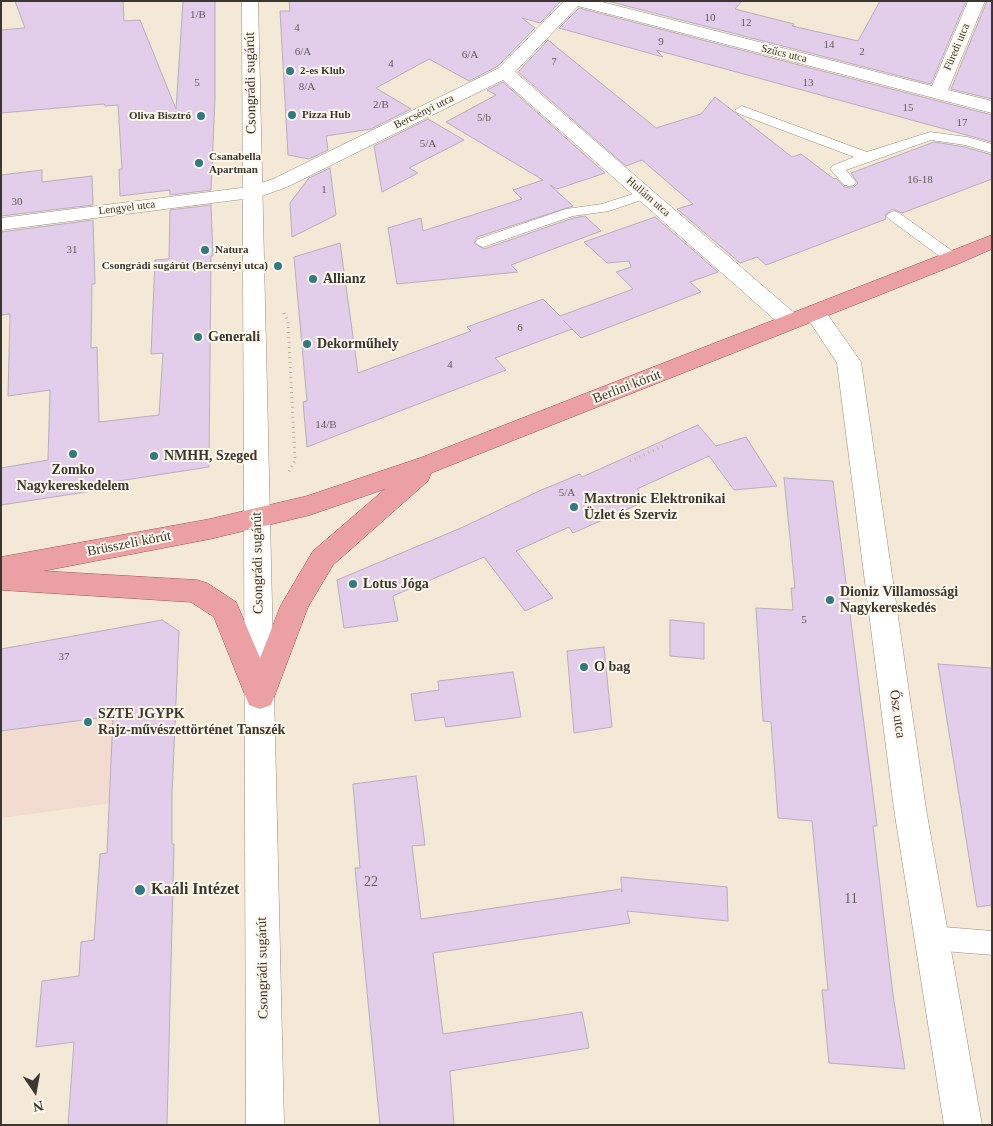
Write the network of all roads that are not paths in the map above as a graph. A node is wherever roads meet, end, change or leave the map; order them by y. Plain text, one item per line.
1 (250, 1) edge
2 (575, 1) edge
3 (977, 1) edge
4 (506, 72) junction
5 (938, 93) junction
6 (992, 107) edge
7 (742, 110) dead end
8 (992, 148) edge
9 (867, 156) junction
10 (849, 182) dead end
11 (252, 193) junction
12 (645, 194) junction
13 (894, 216) dead end
14 (1, 224) edge
15 (992, 241) edge
16 (483, 242) dead end
17 (952, 258) junction
18 (803, 318) junction
19 (429, 464) junction
20 (257, 519) junction
21 (1, 568) edge
22 (1, 579) edge
23 (260, 696) junction
24 (932, 938) junction
25 (992, 943) edge
26 (265, 1125) edge
27 (963, 1125) edge

1 - 11 street, Csongrádi sugárút
2 - 4 street, Bercsényi utca
2 - 5 street, Szűcs utca
3 - 5 street, Füredi utca
4 - 11 street, Bercsényi utca
4 - 12 street, Hullám utca
5 - 6 street, Szűcs utca
7 - 9 lane
8 - 9 lane
9 - 10 lane
11 - 14 street, Lengyel utca
11 - 20 street, Csongrádi sugárút
12 - 16 lane
12 - 18 street, Hullám utca
13 - 17 lane
15 - 17 main road, Berlini körút
17 - 18 main road, Berlini körút
18 - 19 main road, Berlini körút
18 - 24 street, Ősz utca
19 - 20 main road, Berlini körút
19 - 23 main road
20 - 21 main road, Brüsszeli körút
20 - 23 street, Csongrádi sugárút
22 - 23 main road
23 - 26 street, Csongrádi sugárút
24 - 25 lane
24 - 27 street, Ősz utca

